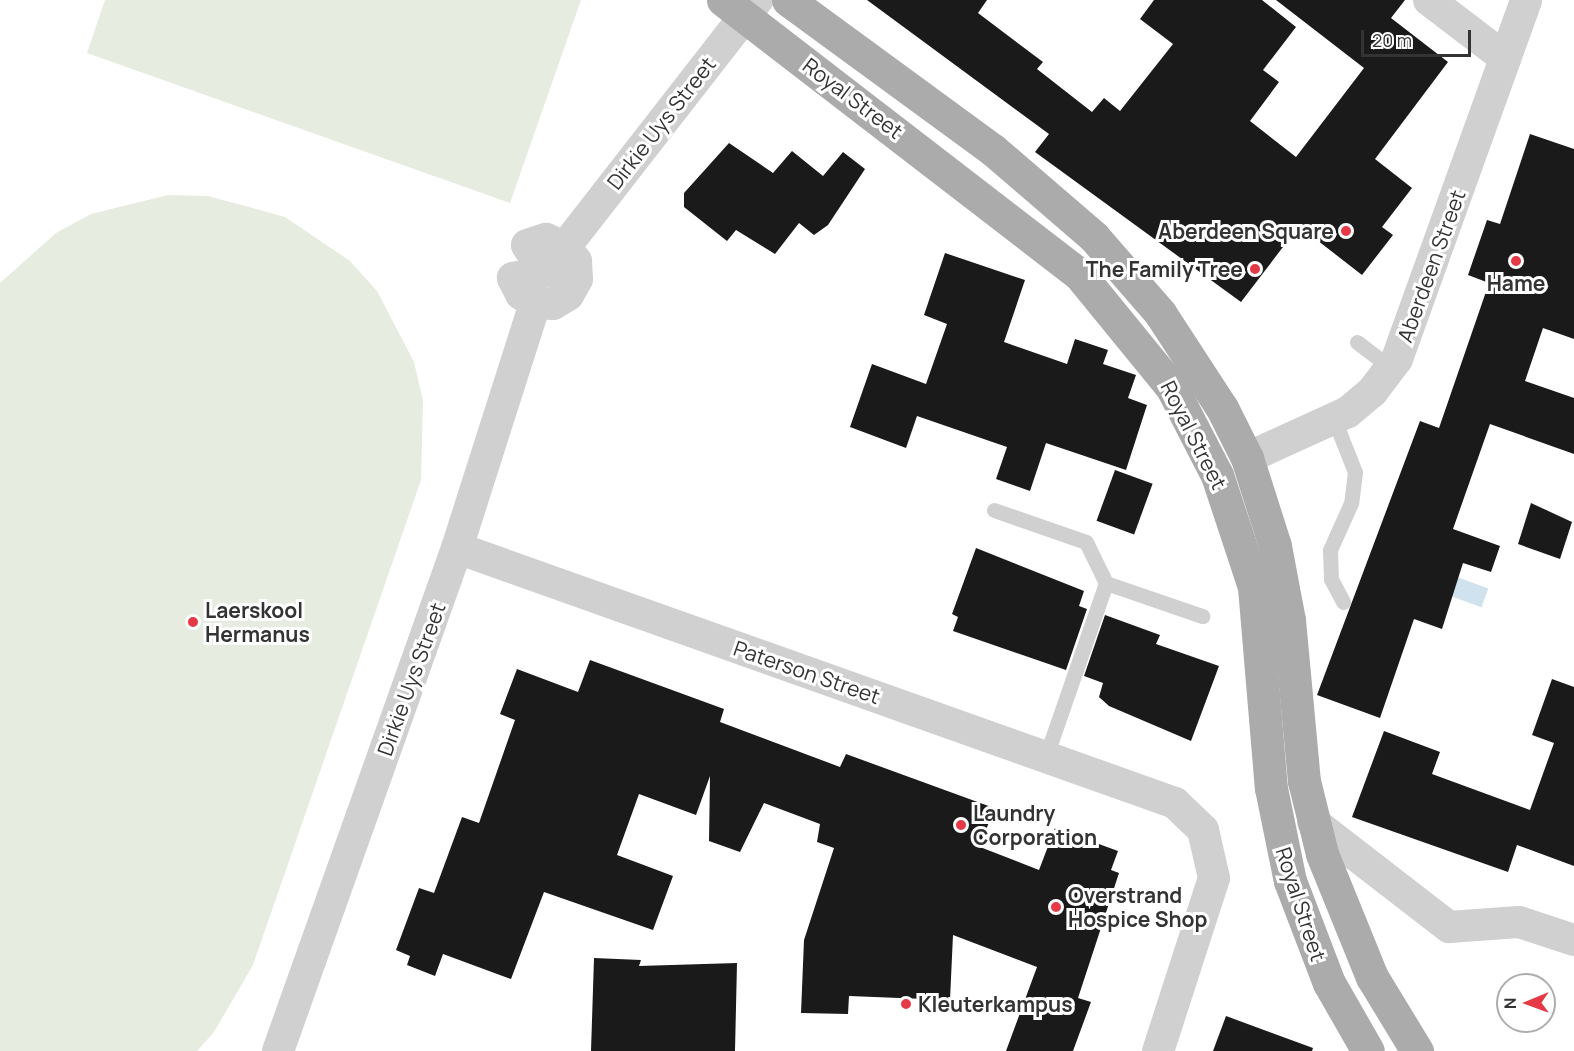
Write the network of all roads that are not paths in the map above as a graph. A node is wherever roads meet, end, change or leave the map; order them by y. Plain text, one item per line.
1 (788, 0) edge
2 (1429, 0) edge
3 (1526, 0) edge
4 (741, 6) edge
5 (1505, 58) junction
6 (1357, 342) dead end
7 (1391, 368) junction
8 (1334, 419) junction
9 (1247, 458) junction
10 (994, 510) dead end
11 (457, 548) junction
12 (1106, 583) junction
13 (1343, 602) dead end
14 (1202, 616) dead end
15 (1046, 756) junction
16 (1313, 822) junction
17 (1574, 940) edge
18 (278, 1051) edge
19 (1158, 1051) edge
20 (1368, 1051) edge
21 (1417, 1051) edge

1 - 9 main road, Royal Street
2 - 5 street
3 - 5 street, Aberdeen Street
4 - 11 street, Dirkie Uys Street
4 - 20 main road, Royal Street
5 - 7 street, Aberdeen Street
6 - 7 lane
7 - 8 street, Aberdeen Street
8 - 9 street, Aberdeen Street
8 - 13 lane
9 - 16 main road, Royal Street
10 - 12 lane
11 - 15 street, Paterson Street
11 - 18 street, Dirkie Uys Street
12 - 14 lane
12 - 15 lane
15 - 19 street, Paterson Street
16 - 17 street
16 - 21 main road, Royal Street

